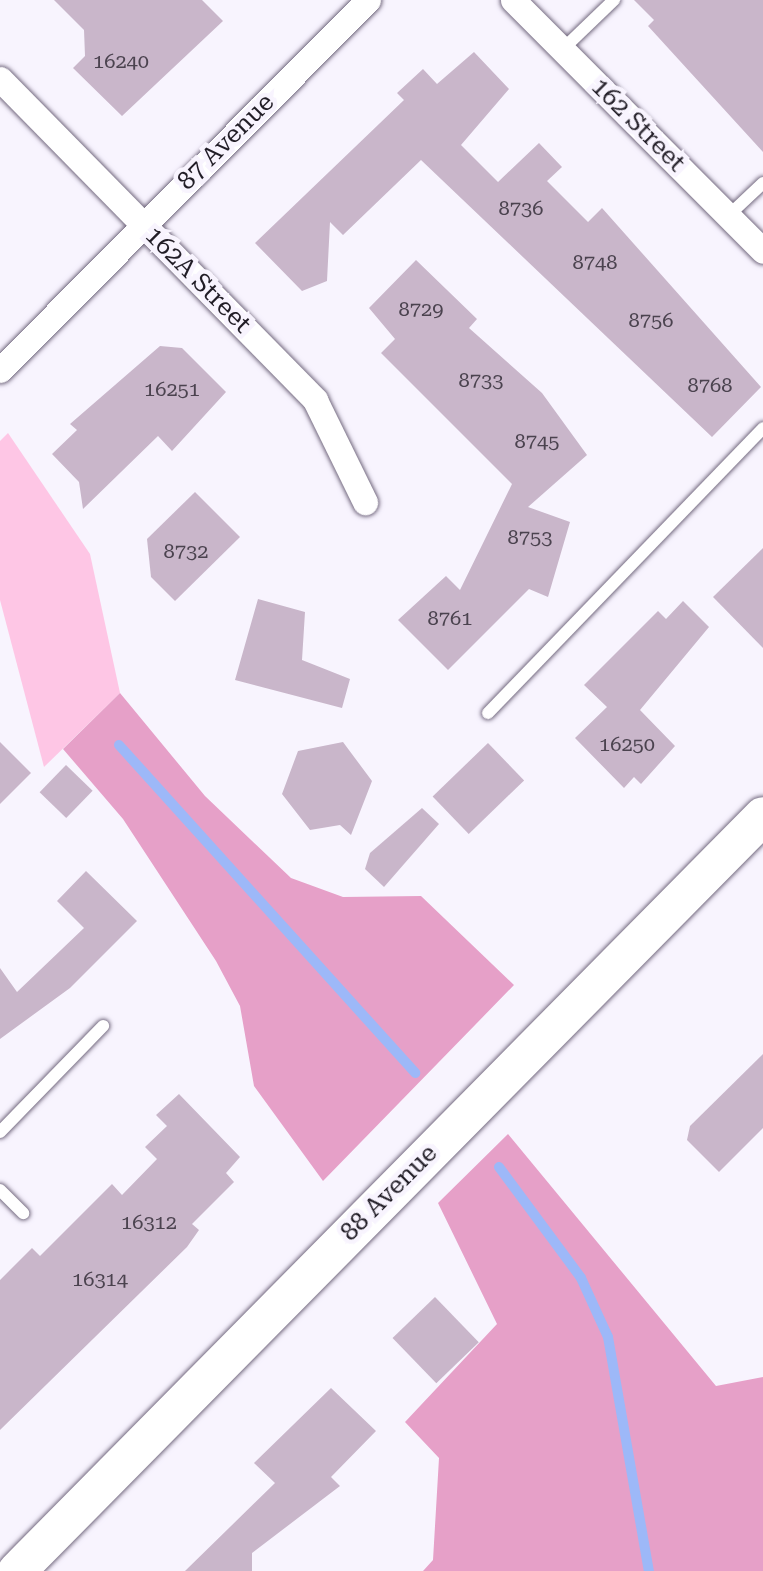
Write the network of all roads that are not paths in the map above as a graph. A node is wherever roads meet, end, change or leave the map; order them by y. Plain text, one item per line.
1 (368, 0) edge
2 (513, 0) edge
3 (614, 0) edge
4 (563, 49) junction
5 (0, 78) edge
6 (763, 183) edge
7 (728, 216) junction
8 (144, 225) junction
9 (763, 251) edge
10 (0, 370) edge
11 (763, 428) edge
12 (365, 502) dead end
13 (488, 713) dead end
14 (763, 816) edge
15 (102, 1026) dead end
16 (0, 1132) edge
17 (0, 1190) edge
18 (23, 1213) dead end
19 (17, 1571) edge

1 - 8 street, 87 Avenue
2 - 4 street, 162 Street
3 - 4 lane
4 - 7 street, 162 Street
5 - 8 street, 162A Street
6 - 7 lane
7 - 9 street, 162 Street
8 - 10 street, 87 Avenue
8 - 12 street, 162A Street
11 - 13 lane
14 - 19 main road, 88 Avenue
15 - 16 lane
17 - 18 lane

